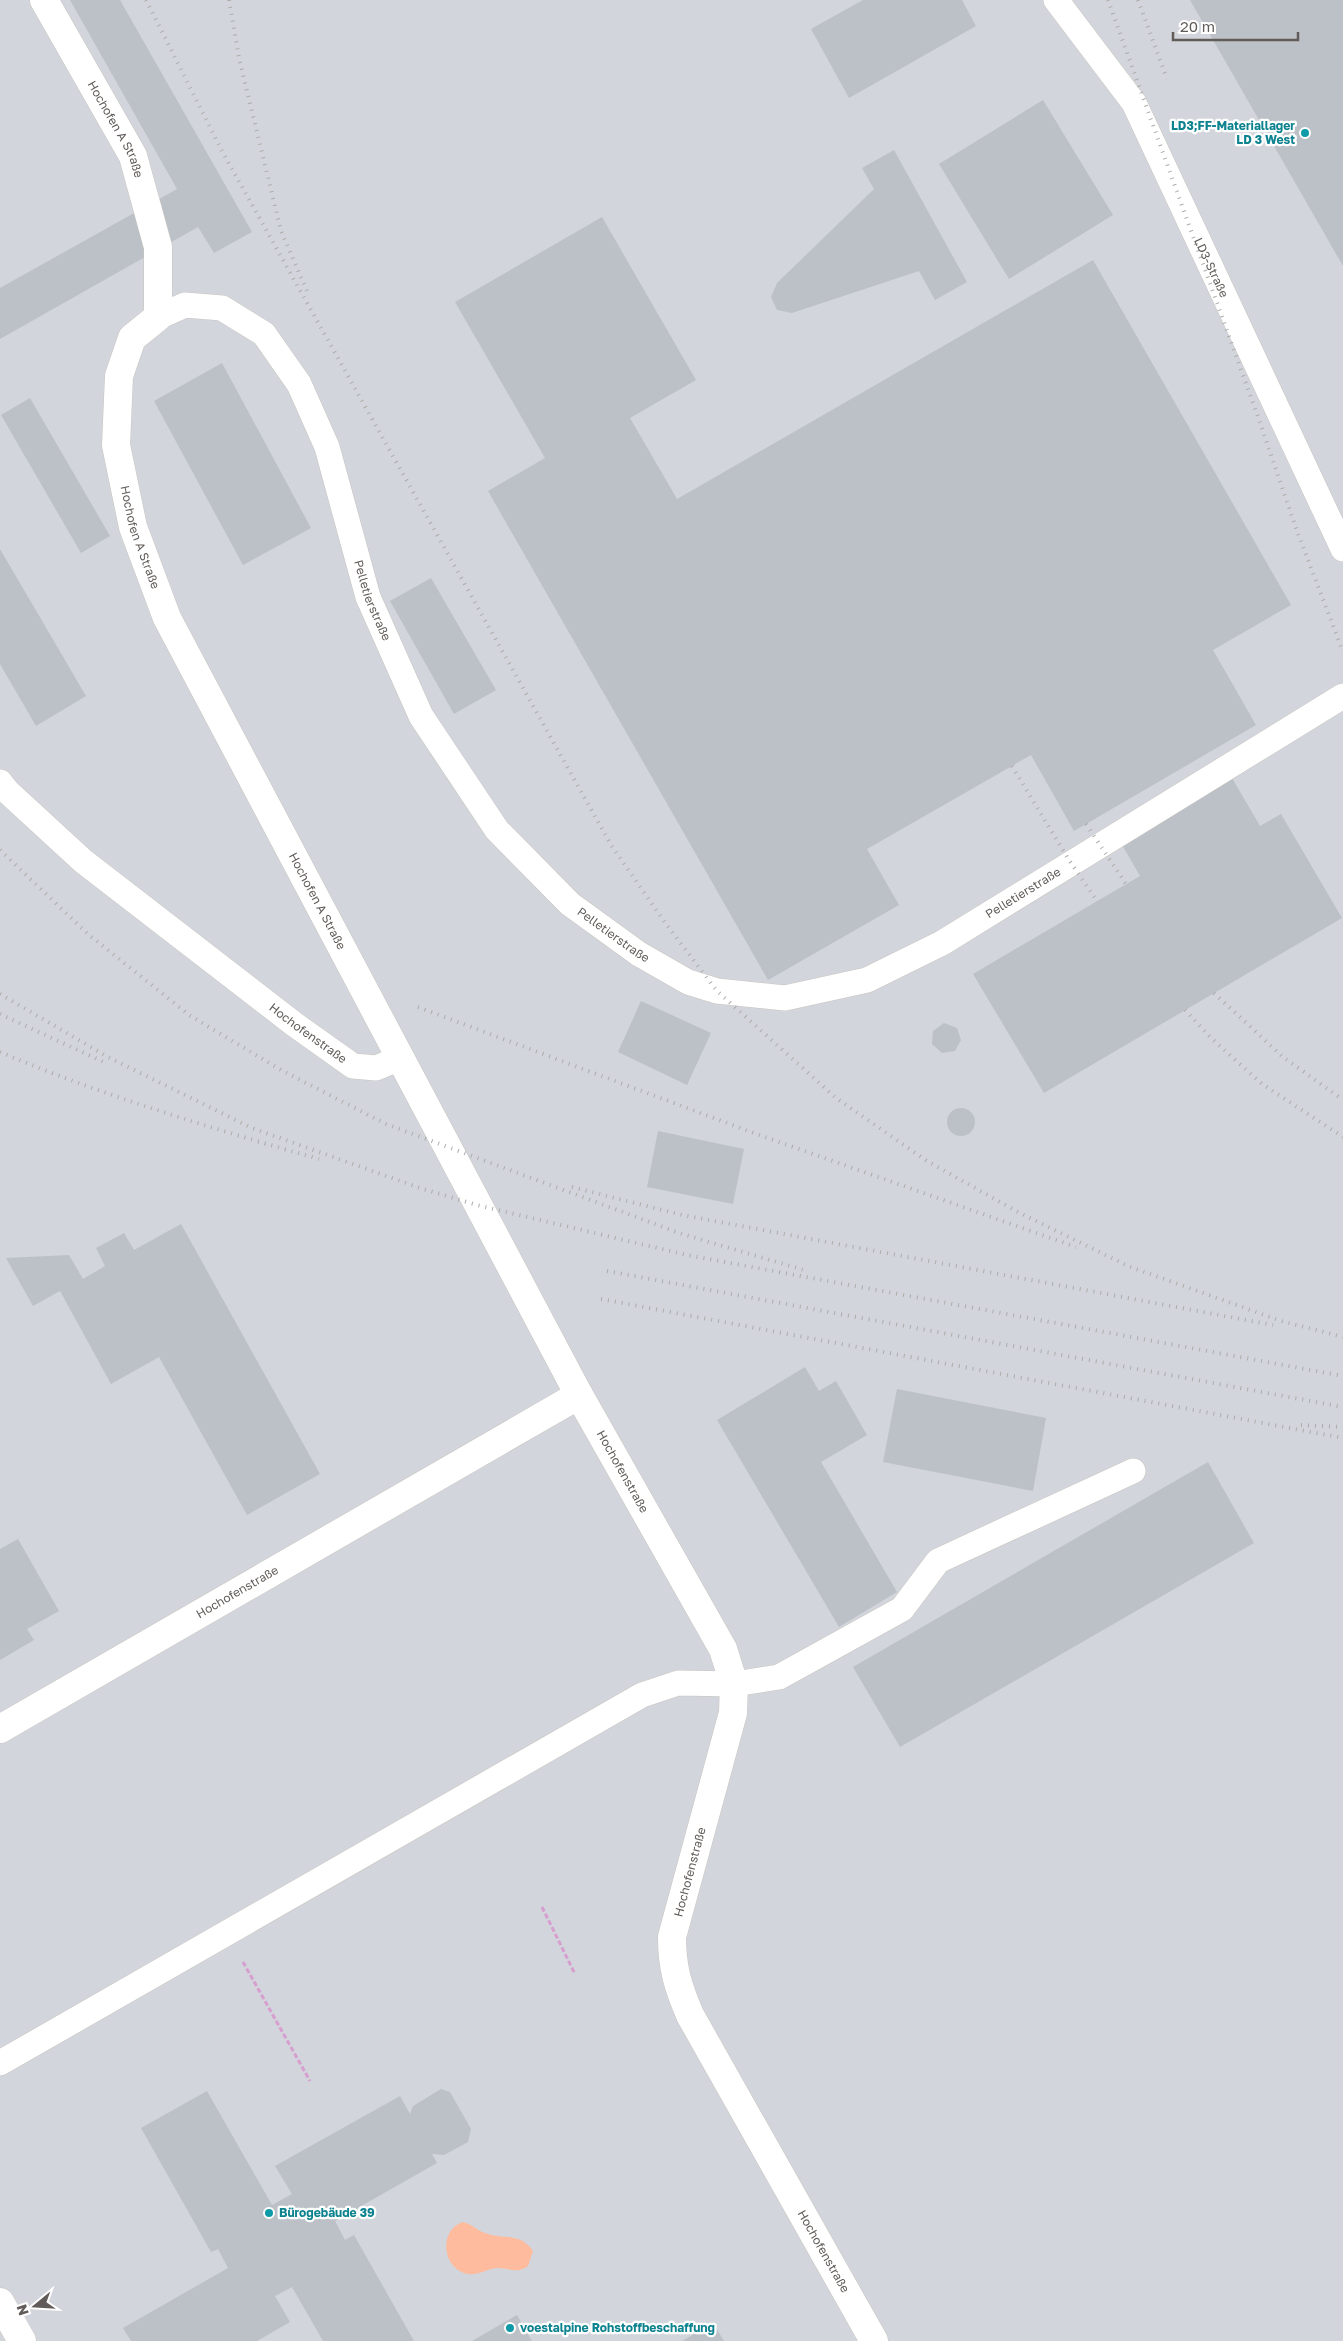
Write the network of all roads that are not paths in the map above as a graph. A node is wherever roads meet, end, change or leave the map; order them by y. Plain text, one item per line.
1 (44, 0) edge
2 (1056, 0) edge
3 (158, 317) junction
4 (1343, 549) edge
5 (1343, 696) edge
6 (0, 782) edge
7 (400, 1058) junction
8 (578, 1395) junction
9 (1133, 1471) dead end
10 (734, 1684) junction
11 (0, 1729) edge
12 (0, 2062) edge
13 (0, 2302) edge
14 (22, 2341) edge
15 (874, 2341) edge

1 - 3 street, Hochofen A Straße
2 - 4 lane, LD3-Straße
3 - 5 lane, Pelletierstraße
3 - 7 street, Hochofen A Straße
6 - 7 lane, Hochofenstraße
7 - 8 street, Hochofenstraße
8 - 10 street, Hochofenstraße
8 - 11 street, Hochofenstraße
9 - 10 lane
10 - 12 lane
10 - 15 street, Hochofenstraße
13 - 14 street

